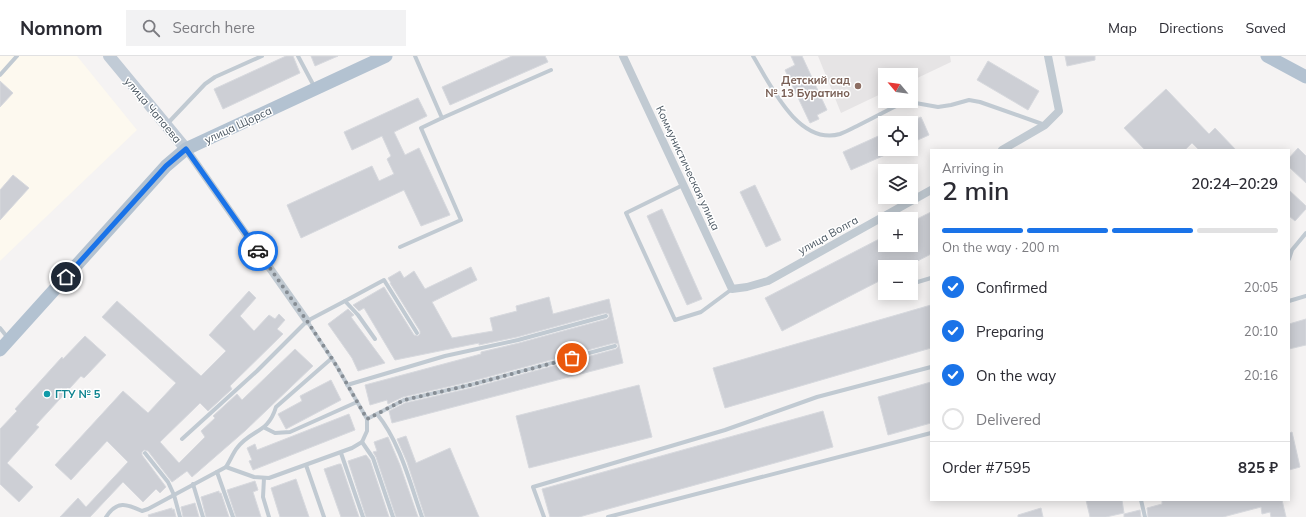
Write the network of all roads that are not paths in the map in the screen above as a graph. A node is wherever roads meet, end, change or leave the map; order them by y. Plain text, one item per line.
1 (17, 56) edge
2 (109, 56) edge
3 (262, 56) edge
4 (298, 56) edge
5 (386, 56) edge
6 (415, 56) edge
7 (623, 56) edge
8 (753, 56) edge
9 (1048, 56) edge
10 (1267, 56) edge
11 (551, 70) dead end
12 (0, 75) edge
13 (1306, 77) edge
14 (315, 89) junction
15 (442, 118) junction
16 (166, 125) junction
17 (1045, 125) junction
18 (186, 149) junction
19 (1004, 149) edge
20 (683, 184) junction
21 (930, 191) edge
22 (1306, 233) edge
23 (400, 247) dead end
24 (1290, 256) edge
25 (930, 278) edge
26 (918, 282) edge
27 (732, 289) junction
28 (1306, 296) edge
29 (1290, 300) edge
30 (345, 301) junction
31 (606, 316) dead end
32 (307, 321) junction
33 (0, 328) edge
34 (417, 332) dead end
35 (375, 338) dead end
36 (9, 340) junction
37 (615, 346) dead end
38 (0, 350) edge
39 (332, 358) junction
40 (930, 366) edge
41 (347, 385) junction
42 (357, 402) junction
43 (377, 414) junction
44 (367, 419) junction
45 (265, 428) junction
46 (930, 433) edge
47 (182, 439) dead end
48 (362, 442) junction
49 (145, 453) dead end
50 (341, 453) junction
51 (306, 465) junction
52 (226, 467) junction
53 (217, 472) junction
54 (264, 478) junction
55 (193, 484) junction
56 (174, 495) junction
57 (1141, 501) edge
58 (142, 511) junction
59 (106, 517) edge
60 (144, 517) edge
61 (180, 517) edge
62 (203, 517) edge
63 (234, 517) edge
64 (269, 517) edge
65 (324, 517) edge
66 (363, 517) edge
67 (393, 517) edge
68 (422, 517) edge
69 (544, 517) edge
70 (608, 517) edge
71 (1145, 517) edge

1 - 12 lane
2 - 16 main road, улица Чапаева
3 - 16 lane
4 - 14 lane
5 - 14 main road, улица Щорса
6 - 15 lane
7 - 20 street, Коммунистическая улица
8 - 17 lane
9 - 17 street
10 - 13 main road
11 - 15 lane
14 - 18 main road, улица Щорса
15 - 23 lane
16 - 18 main road, улица Чапаева
17 - 19 street
18 - 32 street, улица Чапаева
18 - 36 main road, улица Щорса
20 - 27 street, Коммунистическая улица
20 - 27 lane
21 - 27 street, улица Волга
22 - 24 lane
25 - 26 lane
28 - 29 lane
30 - 32 lane
30 - 34 lane
30 - 35 lane
31 - 41 lane
32 - 39 lane
32 - 47 lane
33 - 36 lane
36 - 38 main road, улица Щорса
37 - 43 lane
39 - 41 lane
39 - 45 lane
40 - 69 lane
41 - 42 lane
42 - 44 lane
42 - 45 lane
43 - 44 lane
43 - 68 lane
44 - 48 lane
45 - 52 lane
46 - 70 lane
48 - 50 lane
48 - 67 lane
49 - 56 lane
50 - 51 lane
50 - 66 lane
51 - 54 lane
51 - 65 lane
52 - 53 lane
52 - 54 lane
53 - 55 lane
53 - 63 lane
54 - 64 lane
55 - 56 lane
55 - 62 lane
56 - 58 lane
56 - 61 lane
57 - 71 lane
58 - 59 lane
58 - 60 lane

